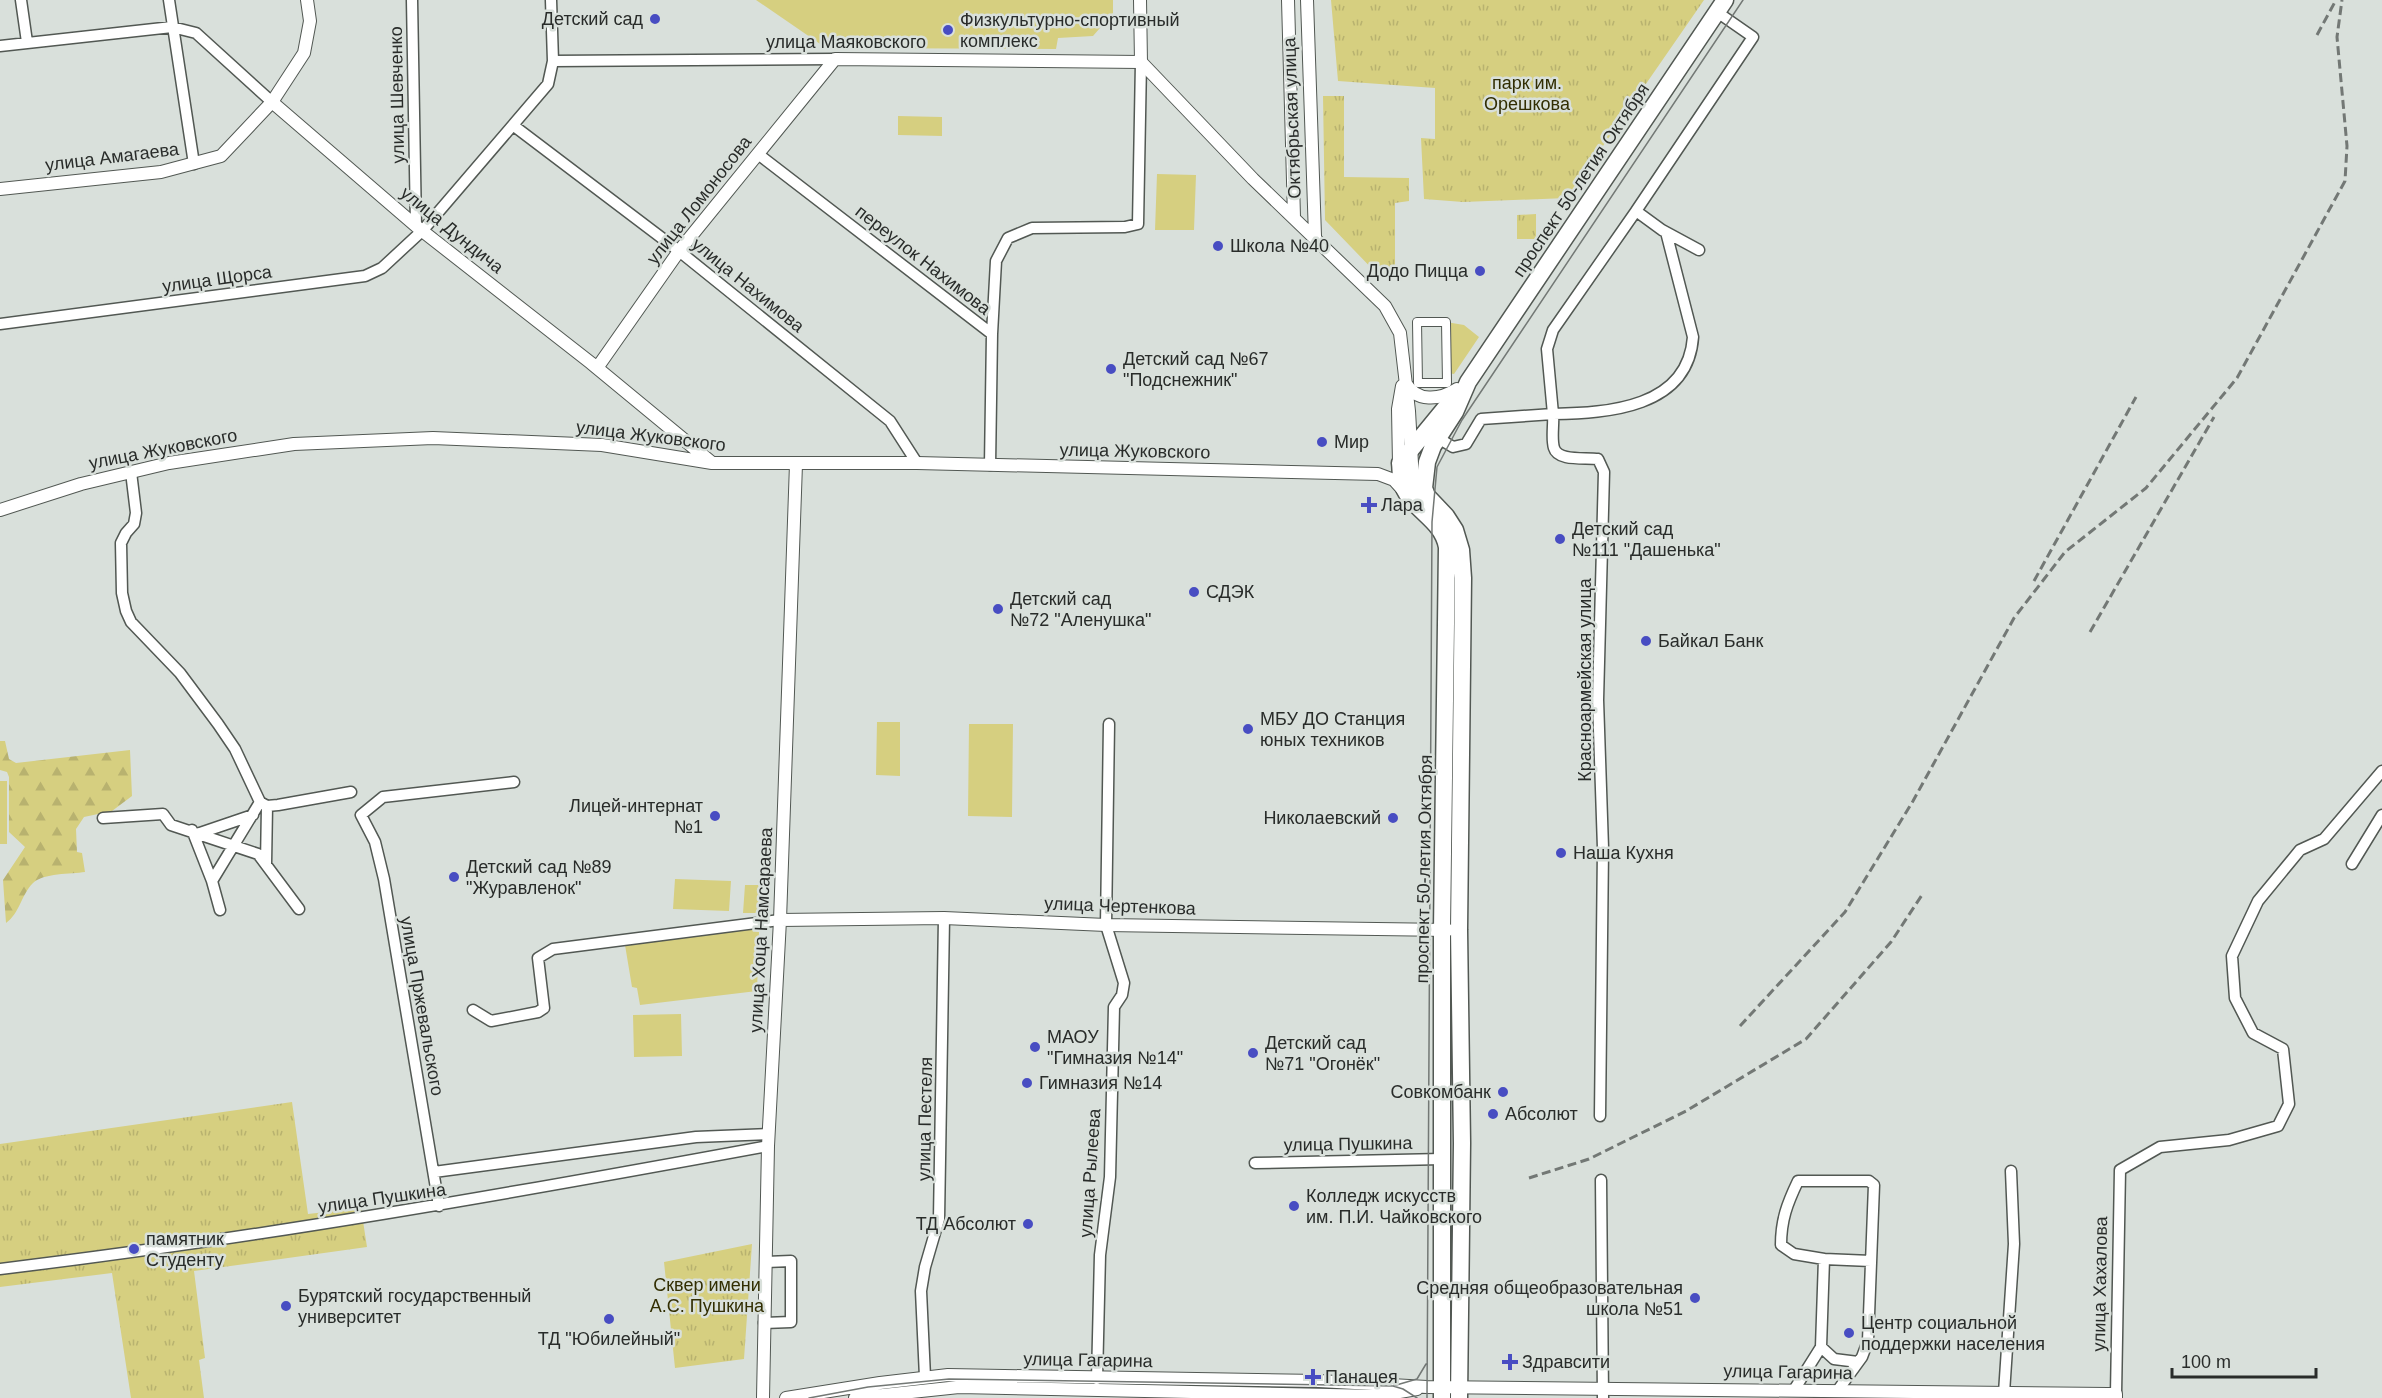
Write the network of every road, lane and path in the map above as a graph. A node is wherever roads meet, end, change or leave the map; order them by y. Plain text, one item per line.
1 (21, 0) edge
2 (169, 0) edge
3 (307, 0) edge
4 (412, 0) edge
5 (551, 0) edge
6 (1140, 0) edge
7 (1288, 0) edge
8 (1307, 0) edge
9 (1721, 6) edge
10 (172, 27) junction
11 (27, 42) junction
12 (0, 46) edge
13 (1290, 54) junction
14 (1308, 55) junction
15 (835, 59) junction
16 (553, 61) junction
17 (1141, 62) junction
18 (272, 102) junction
19 (514, 126) junction
20 (1294, 149) junction
21 (1310, 149) junction
22 (758, 154) junction
23 (194, 164) junction
24 (0, 189) edge
25 (1636, 211) junction
26 (1294, 217) junction
27 (420, 228) junction
28 (1666, 232) junction
29 (1314, 236) junction
30 (1699, 250) dead end
31 (679, 251) junction
32 (0, 324) edge
33 (992, 334) junction
34 (597, 368) junction
35 (1404, 379) junction
36 (1468, 382) junction
37 (1418, 383) joint
38 (1553, 414) junction
39 (1438, 438) junction
40 (1411, 449) junction
41 (711, 463) junction
42 (917, 463) junction
43 (1400, 463) junction
44 (796, 464) junction
45 (990, 465) junction
46 (131, 472) junction
47 (1378, 474) junction
48 (1408, 495) junction
49 (1433, 503) junction
50 (0, 510) edge
51 (1109, 724) dead end
52 (2382, 771) edge
53 (514, 782) dead end
54 (351, 792) dead end
55 (264, 804) junction
56 (253, 815) junction
57 (2382, 815) edge
58 (103, 818) dead end
59 (196, 832) junction
60 (234, 845) junction
61 (266, 864) junction
62 (2352, 864) dead end
63 (212, 881) junction
64 (299, 909) dead end
65 (220, 910) dead end
66 (944, 918) junction
67 (780, 920) junction
68 (1106, 925) junction
69 (1450, 930) junction
70 (473, 1010) dead end
71 (1600, 1116) dead end
72 (768, 1140) junction
73 (1442, 1159) junction
74 (1255, 1163) dead end
75 (2011, 1171) dead end
76 (434, 1172) junction
77 (1601, 1180) dead end
78 (439, 1206) junction
79 (1824, 1258) junction
80 (1871, 1261) junction
81 (766, 1263) junction
82 (0, 1269) edge
83 (764, 1323) junction
84 (1821, 1347) junction
85 (1858, 1362) junction
86 (925, 1377) junction
87 (1098, 1379) junction
88 (1838, 1390) junction
89 (1446, 1391) edge
90 (1791, 1392) edge
91 (1603, 1393) edge
92 (2004, 1393) junction
93 (2116, 1396) edge
94 (763, 1398) edge
95 (786, 1398) edge
96 (855, 1398) edge

1 - 11 street
2 - 10 street
3 - 18 street, улица Амагаева
4 - 27 street, улица Шевченко
5 - 16 street, улица Щорса
6 - 17 street
7 - 13 street, Октябрьская улица
8 - 14 street, Октябрьская улица
9 - 25 street
9 - 36 main road, проспект 50-летия Октября
10 - 11 street
10 - 18 street, улица Дундича
10 - 23 street
11 - 12 street
13 - 14 street
13 - 20 street, Октябрьская улица
14 - 21 street, Октябрьская улица
15 - 16 street, улица Маяковского
15 - 17 street, улица Маяковского
15 - 22 street, улица Ломоносова
16 - 19 street, улица Щорса
17 - 26 street
17 - 33 street
18 - 23 street, улица Амагаева
18 - 27 street, улица Дундича
19 - 27 street, улица Щорса
19 - 31 street, улица Нахимова
20 - 21 street
20 - 26 street, Октябрьская улица
21 - 29 street, Октябрьская улица
22 - 31 street, улица Ломоносова
22 - 33 street, переулок Нахимова
23 - 24 street, улица Амагаева
25 - 28 street
25 - 38 street
26 - 29 street
27 - 32 street, улица Щорса
27 - 34 street, улица Дундича
28 - 30 street
28 - 38 street
29 - 35 street
31 - 34 street, улица Ломоносова
31 - 42 street, улица Нахимова
33 - 45 street, переулок Нахимова
34 - 41 street, улица Дундича
35 - 36 street
35 - 40 street
35 - 43 street
36 - 39 main road, проспект 50-летия Октября
36 - 40 main road, проспект 50-летия Октября
37 - 37 street
38 - 39 street
38 - 71 street, Красноармейская улица
39 - 49 main road, проспект 50-летия Октября
40 - 43 main road, проспект 50-летия Октября
40 - 49 street
41 - 44 street, улица Жуковского
41 - 46 street, улица Жуковского
42 - 44 street, улица Жуковского
42 - 45 street, улица Жуковского
43 - 47 street
43 - 48 main road, проспект 50-летия Октября
44 - 67 street, улица Хоца Намсараева
45 - 47 street, улица Жуковского
46 - 50 street, улица Жуковского
46 - 55 street
47 - 48 street
48 - 69 main road, проспект 50-летия Октября
49 - 69 main road, проспект 50-летия Октября
51 - 68 street, улица Рылеева
52 - 93 street, улица Хахалова
53 - 76 street, улица Пржевальского
54 - 55 street
55 - 56 street
55 - 61 street
56 - 59 street
56 - 60 street
57 - 62 street
58 - 59 street
59 - 60 street
59 - 63 street
60 - 61 street
60 - 63 street
61 - 64 street
63 - 65 street
66 - 67 street, улица Чертенкова
66 - 68 street, улица Чертенкова
66 - 86 street, улица Пестеля
67 - 70 street
67 - 72 street, улица Хоца Намсараева
68 - 69 street, улица Чертенкова
68 - 87 street, улица Рылеева
69 - 73 main road, проспект 50-летия Октября
69 - 89 main road, проспект 50-летия Октября
72 - 76 street, улица Пушкина
72 - 78 street, улица Пушкина
72 - 81 street, улица Хоца Намсараева
73 - 74 street, улица Пушкина
73 - 89 main road, проспект 50-летия Октября
75 - 92 street
76 - 78 street, улица Пржевальского
77 - 91 street
78 - 82 street, улица Пушкина
79 - 80 street
79 - 80 street
79 - 84 street
80 - 85 street
81 - 83 street, улица Хоца Намсараева
81 - 83 street
83 - 94 street, улица Хоца Намсараева
84 - 85 street
84 - 90 street
85 - 88 street
86 - 87 street, улица Гагарина
86 - 95 street, улица Гагарина
87 - 89 street, улица Гагарина
88 - 90 street, улица Гагарина
88 - 92 street, улица Гагарина
89 - 91 street, улица Гагарина
89 - 96 street, улица Гагарина
90 - 91 street, улица Гагарина
92 - 93 street, улица Гагарина

